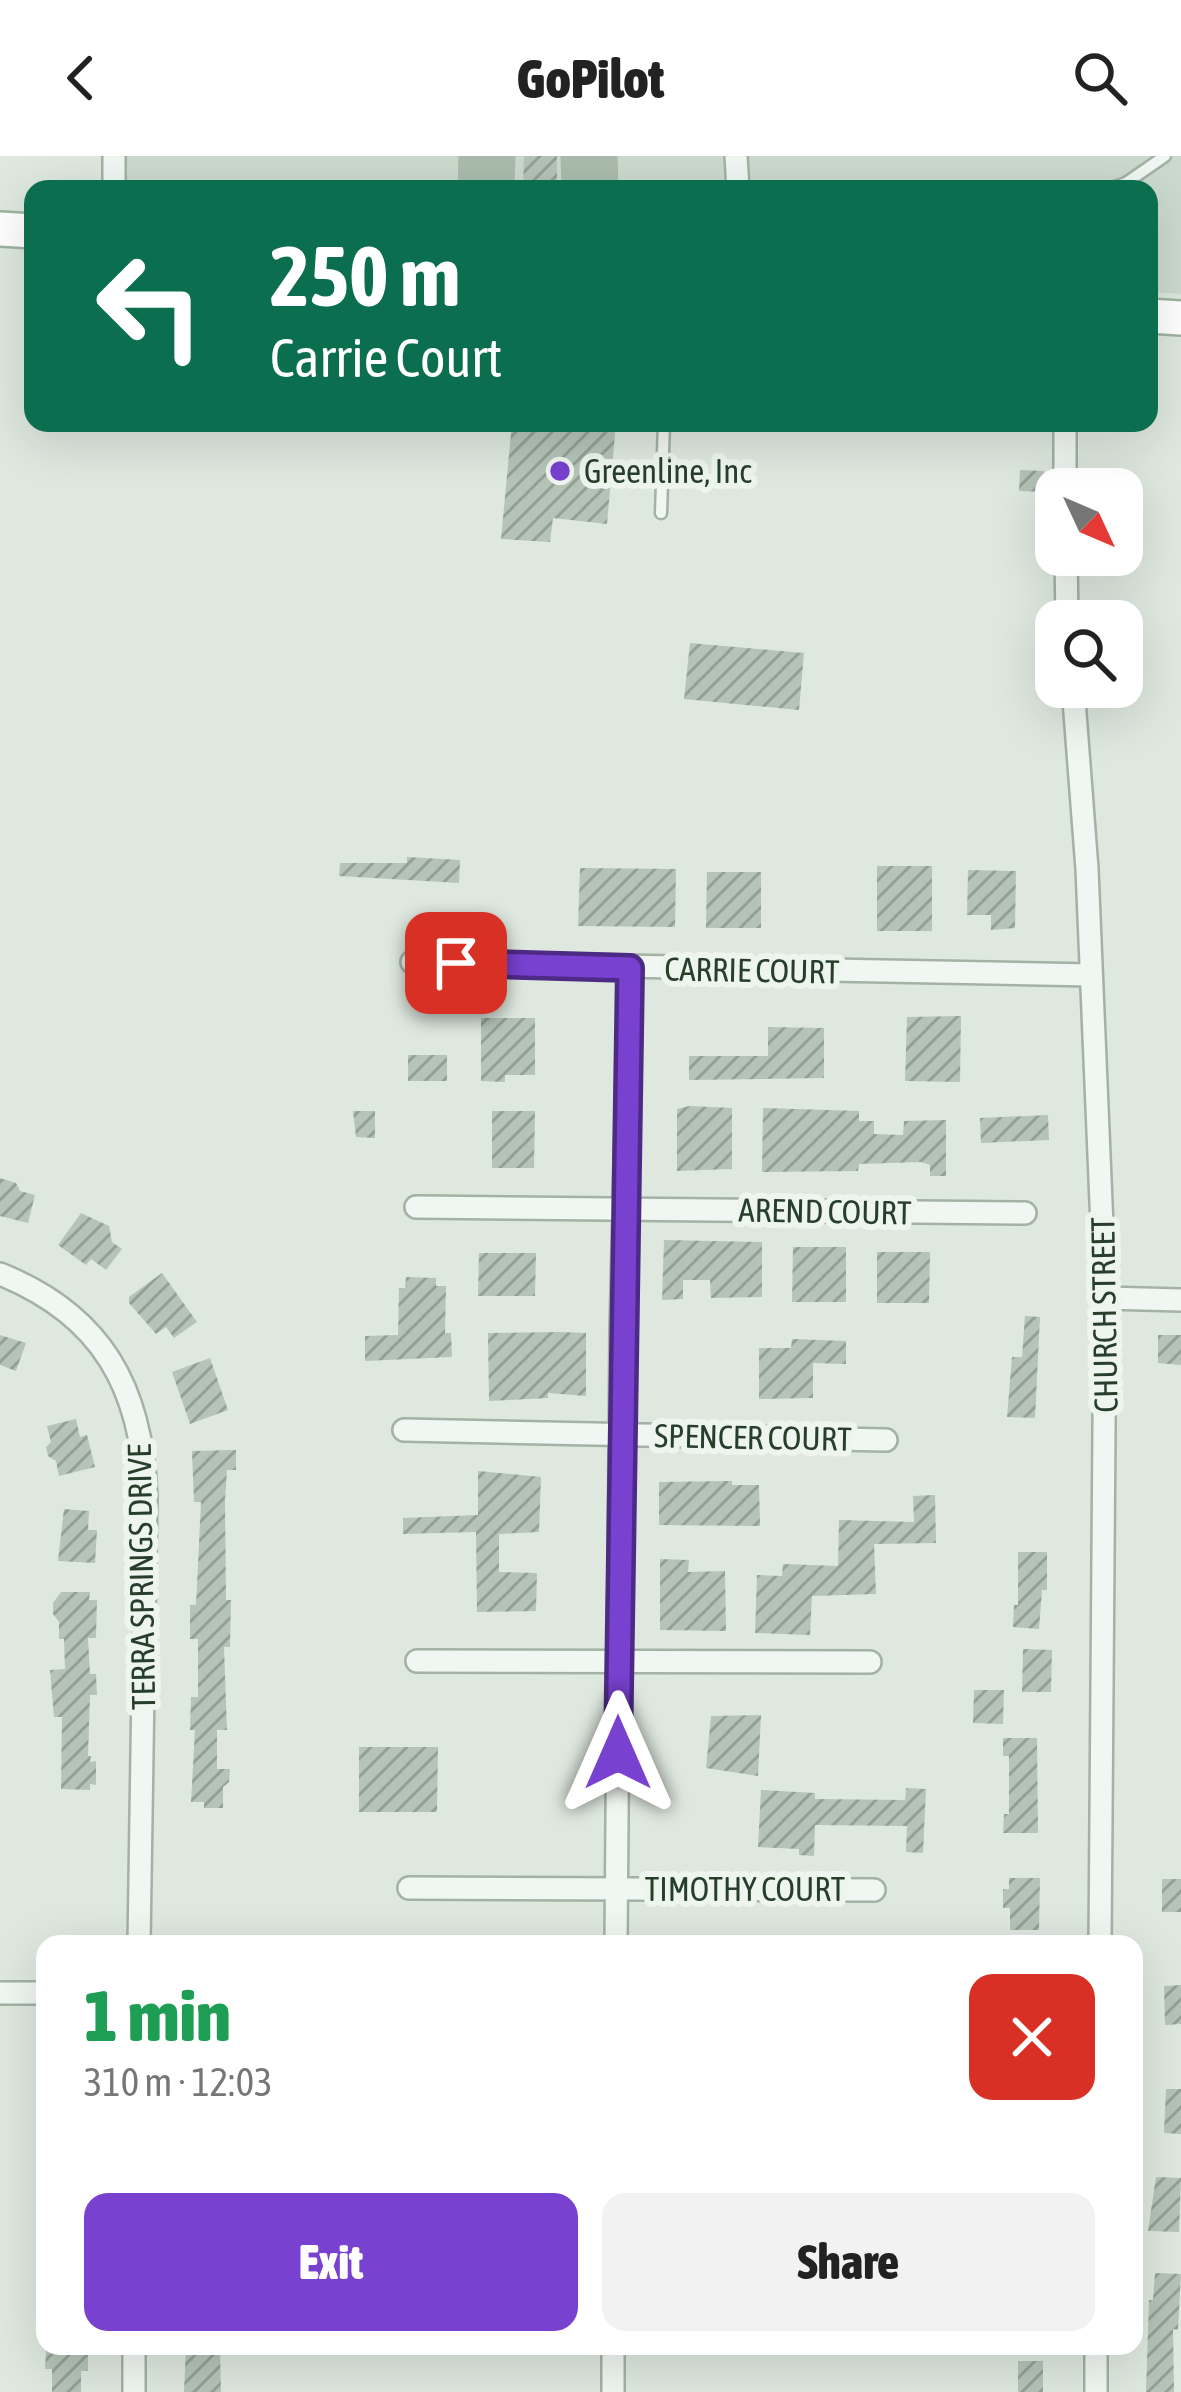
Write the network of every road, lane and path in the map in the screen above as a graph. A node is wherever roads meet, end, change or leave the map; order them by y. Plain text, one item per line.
1 (1165, 156) edge
2 (1130, 180) edge
3 (664, 432) edge
4 (1065, 432) edge
5 (1065, 468) edge
6 (661, 513) dead end
7 (1075, 708) edge
8 (412, 962) dead end
9 (630, 968) junction
10 (1091, 975) junction
11 (416, 1207) dead end
12 (624, 1209) junction
13 (1025, 1214) dead end
14 (0, 1274) edge
15 (1105, 1298) junction
16 (1181, 1300) edge
17 (404, 1430) dead end
18 (621, 1435) junction
19 (886, 1440) dead end
20 (417, 1661) dead end
21 (619, 1662) junction
22 (870, 1663) dead end
23 (410, 1888) dead end
24 (617, 1889) junction
25 (874, 1890) dead end
26 (139, 1935) edge
27 (616, 1935) edge
28 (1100, 1935) edge
29 (36, 1993) edge
30 (0, 1994) edge
31 (134, 2355) edge
32 (613, 2355) edge
33 (1096, 2355) edge
34 (134, 2392) edge
35 (613, 2392) edge
36 (1096, 2392) edge

1 - 2 lane
3 - 6 lane
4 - 5 street
7 - 10 street, CHURCH STREET
8 - 9 street, CARRIE COURT
9 - 10 street, CARRIE COURT
9 - 12 street
10 - 15 street, CHURCH STREET
11 - 12 street, AREND COURT
12 - 13 street, AREND COURT
12 - 18 street
14 - 26 street, TERRA SPRINGS DRIVE
15 - 16 street
15 - 28 street, CHURCH STREET
17 - 18 street, SPENCER COURT
18 - 19 street, SPENCER COURT
18 - 21 street
20 - 21 street
21 - 22 street
21 - 24 street
23 - 24 street, TIMOTHY COURT
24 - 25 street, TIMOTHY COURT
24 - 27 street
29 - 30 street
31 - 34 street
32 - 35 street
33 - 36 street

